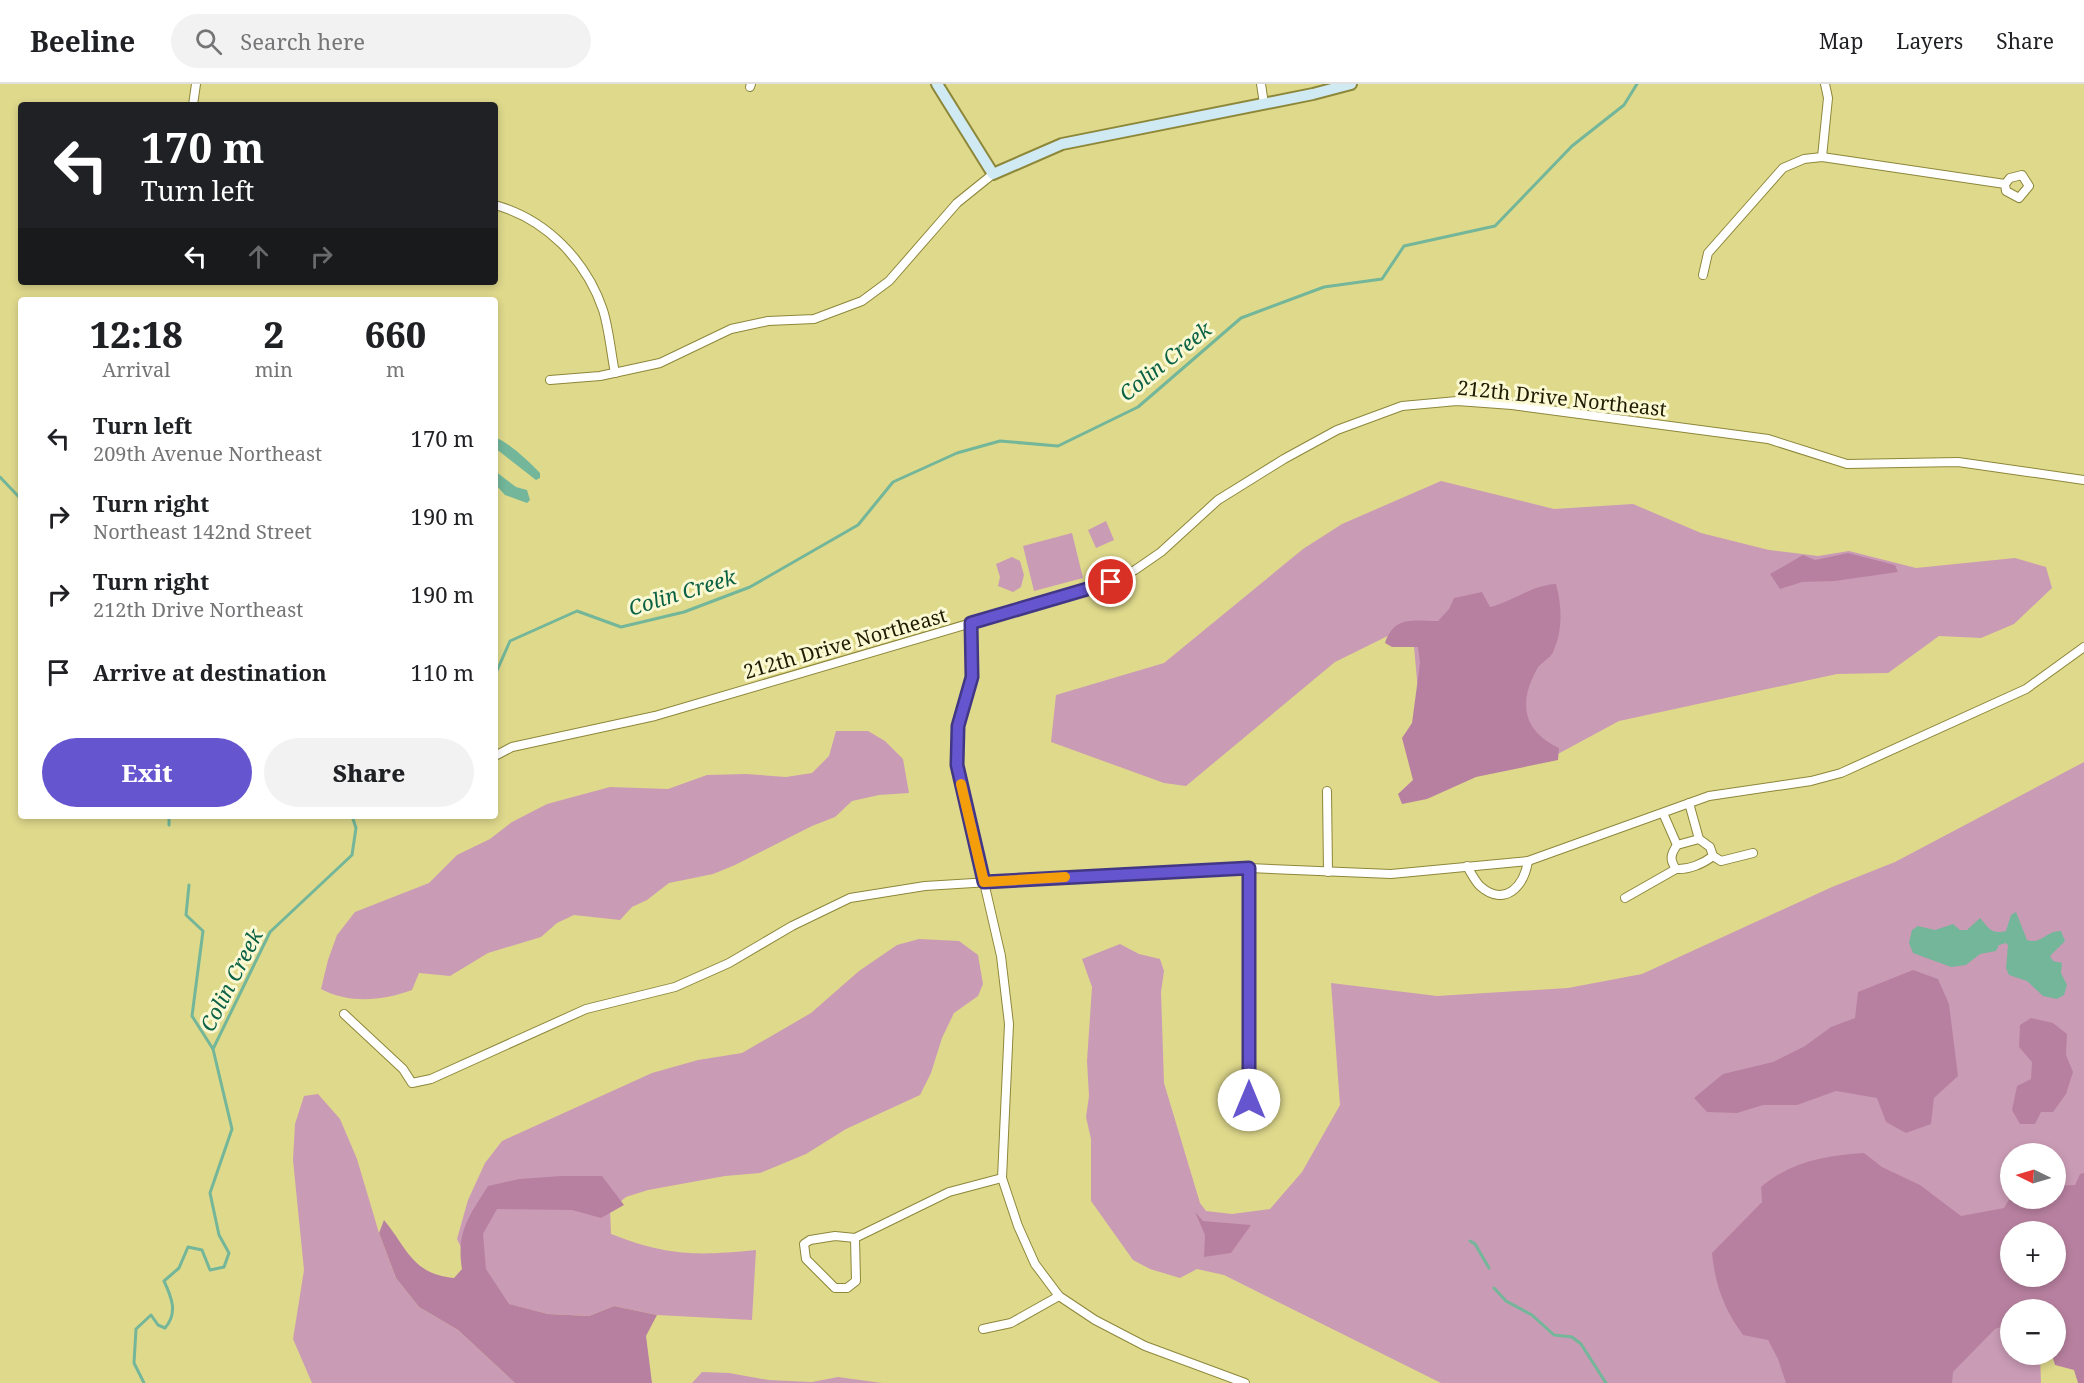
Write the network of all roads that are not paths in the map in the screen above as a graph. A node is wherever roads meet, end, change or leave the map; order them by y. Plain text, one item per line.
1 (196, 84) edge
2 (937, 84) edge
3 (1261, 84) edge
4 (1351, 84) edge
5 (1825, 84) edge
6 (193, 102) edge
7 (1264, 104) junction
8 (1822, 158) junction
9 (993, 174) junction
10 (2005, 184) dead end
11 (498, 206) edge
12 (1703, 275) dead end
13 (615, 373) junction
14 (550, 380) dead end
15 (2084, 480) edge
16 (971, 623) junction
17 (2084, 647) edge
18 (498, 754) edge
19 (1327, 791) dead end
20 (1689, 803) junction
21 (1663, 813) junction
22 (1699, 839) junction
23 (1677, 845) junction
24 (1753, 853) dead end
25 (1713, 856) junction
26 (1528, 861) junction
27 (1467, 866) junction
28 (1249, 868) junction
29 (1676, 869) junction
30 (1328, 872) junction
31 (984, 882) junction
32 (1625, 898) dead end
33 (344, 1014) dead end
34 (1249, 1100) dead end
35 (1002, 1178) junction
36 (855, 1238) junction
37 (1059, 1296) junction
38 (983, 1329) dead end
39 (1245, 1383) edge

1 - 6 street
2 - 9 street
3 - 7 street
4 - 7 street
5 - 8 street
7 - 9 street
8 - 10 street
8 - 12 street
9 - 13 street
11 - 13 street
13 - 14 street
15 - 16 street, 212th Drive Northeast
16 - 18 street, 212th Drive Northeast
16 - 31 street
17 - 20 street
19 - 30 street
20 - 21 street
20 - 22 street
21 - 23 street
21 - 26 street
22 - 23 street
22 - 25 street
23 - 29 street
24 - 25 street
25 - 29 street
26 - 27 street
26 - 27 street
27 - 30 street
28 - 30 street
28 - 31 street
28 - 34 street
29 - 32 street
31 - 33 street
31 - 35 street
35 - 36 street
35 - 37 street
36 - 36 street
37 - 38 street
37 - 39 street

